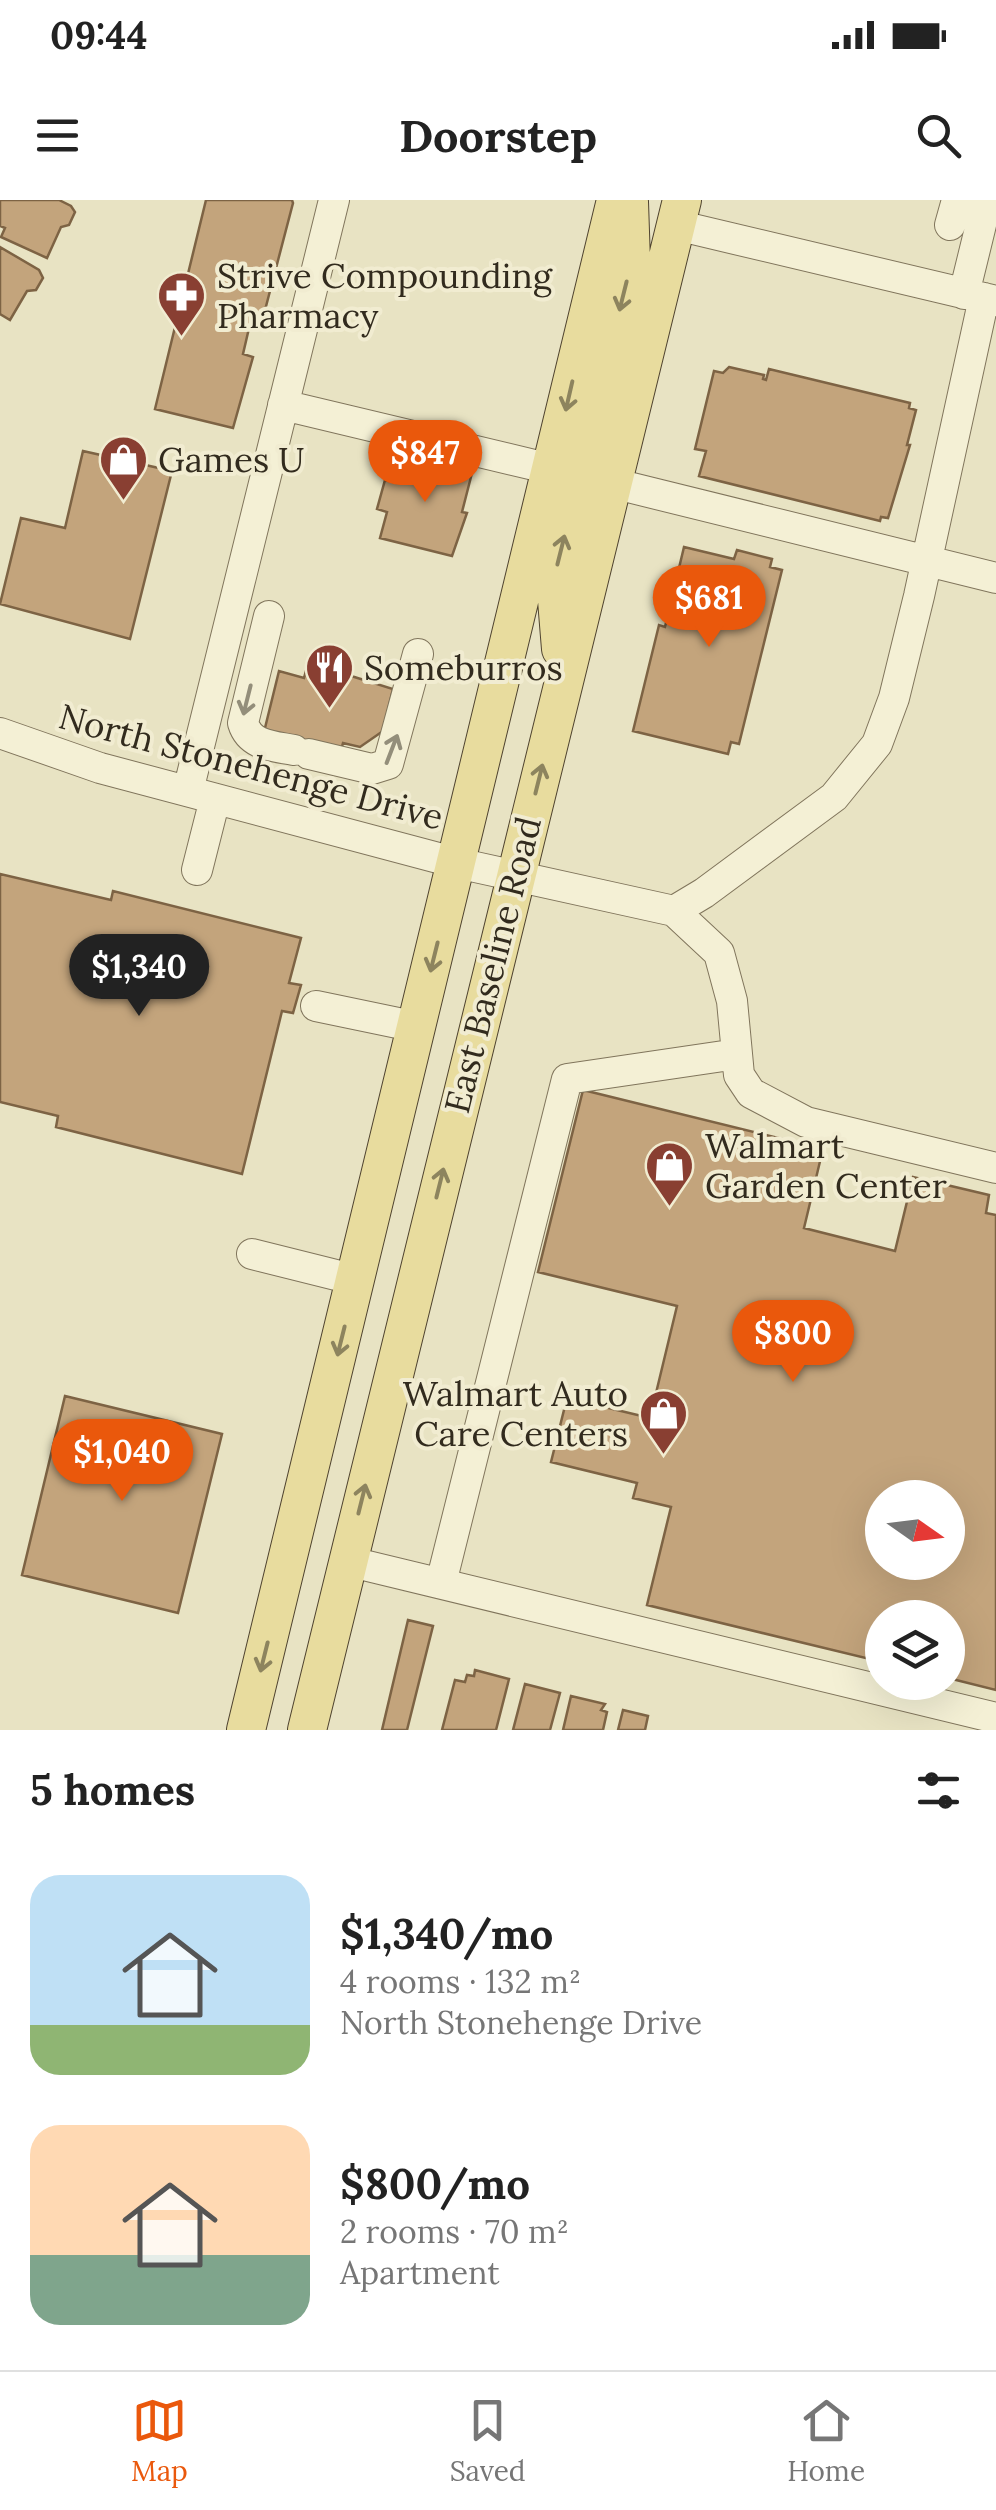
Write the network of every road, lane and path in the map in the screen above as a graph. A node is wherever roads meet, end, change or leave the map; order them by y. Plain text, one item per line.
1 (334, 200) edge
2 (616, 200) edge
3 (629, 200) edge
4 (987, 200) edge
5 (679, 213) edge
6 (981, 298) edge
7 (283, 405) junction
8 (551, 469) junction
9 (612, 484) junction
10 (926, 561) junction
11 (996, 578) edge
12 (269, 616) dead end
13 (418, 654) dead end
14 (563, 682) junction
15 (0, 733) edge
16 (202, 795) junction
17 (485, 868) junction
18 (196, 870) dead end
19 (674, 911) junction
20 (316, 1006) dead end
21 (417, 1028) junction
22 (737, 1054) junction
23 (996, 1168) edge
24 (252, 1254) dead end
25 (356, 1280) junction
26 (347, 1561) junction
27 (440, 1583) junction
28 (996, 1718) edge
29 (246, 1730) edge
30 (307, 1730) edge

1 - 7 street
2 -> 8 main road, East Baseline Road
3 -> 9 main road
4 - 6 street
5 - 6 street
5 - 9 main road, East Baseline Road
6 - 10 street
7 - 8 street
7 - 16 street
14 -> 8 main road
8 - 17 main road, East Baseline Road
9 - 10 street
9 - 14 main road, East Baseline Road
10 - 11 street
10 - 19 street
12 -> 13 street
17 -> 14 main road, East Baseline Road
15 - 16 street, North Stonehenge Drive
16 - 17 street, North Stonehenge Drive
16 - 18 street
17 - 19 street, North Stonehenge Drive
17 -> 21 main road, East Baseline Road
26 -> 17 main road, East Baseline Road
19 - 22 street
20 - 21 street
21 - 25 main road, East Baseline Road
22 - 23 street
22 - 27 street
24 - 25 street
25 -> 29 main road, East Baseline Road
26 - 27 street
26 - 30 main road, East Baseline Road
27 - 28 street

